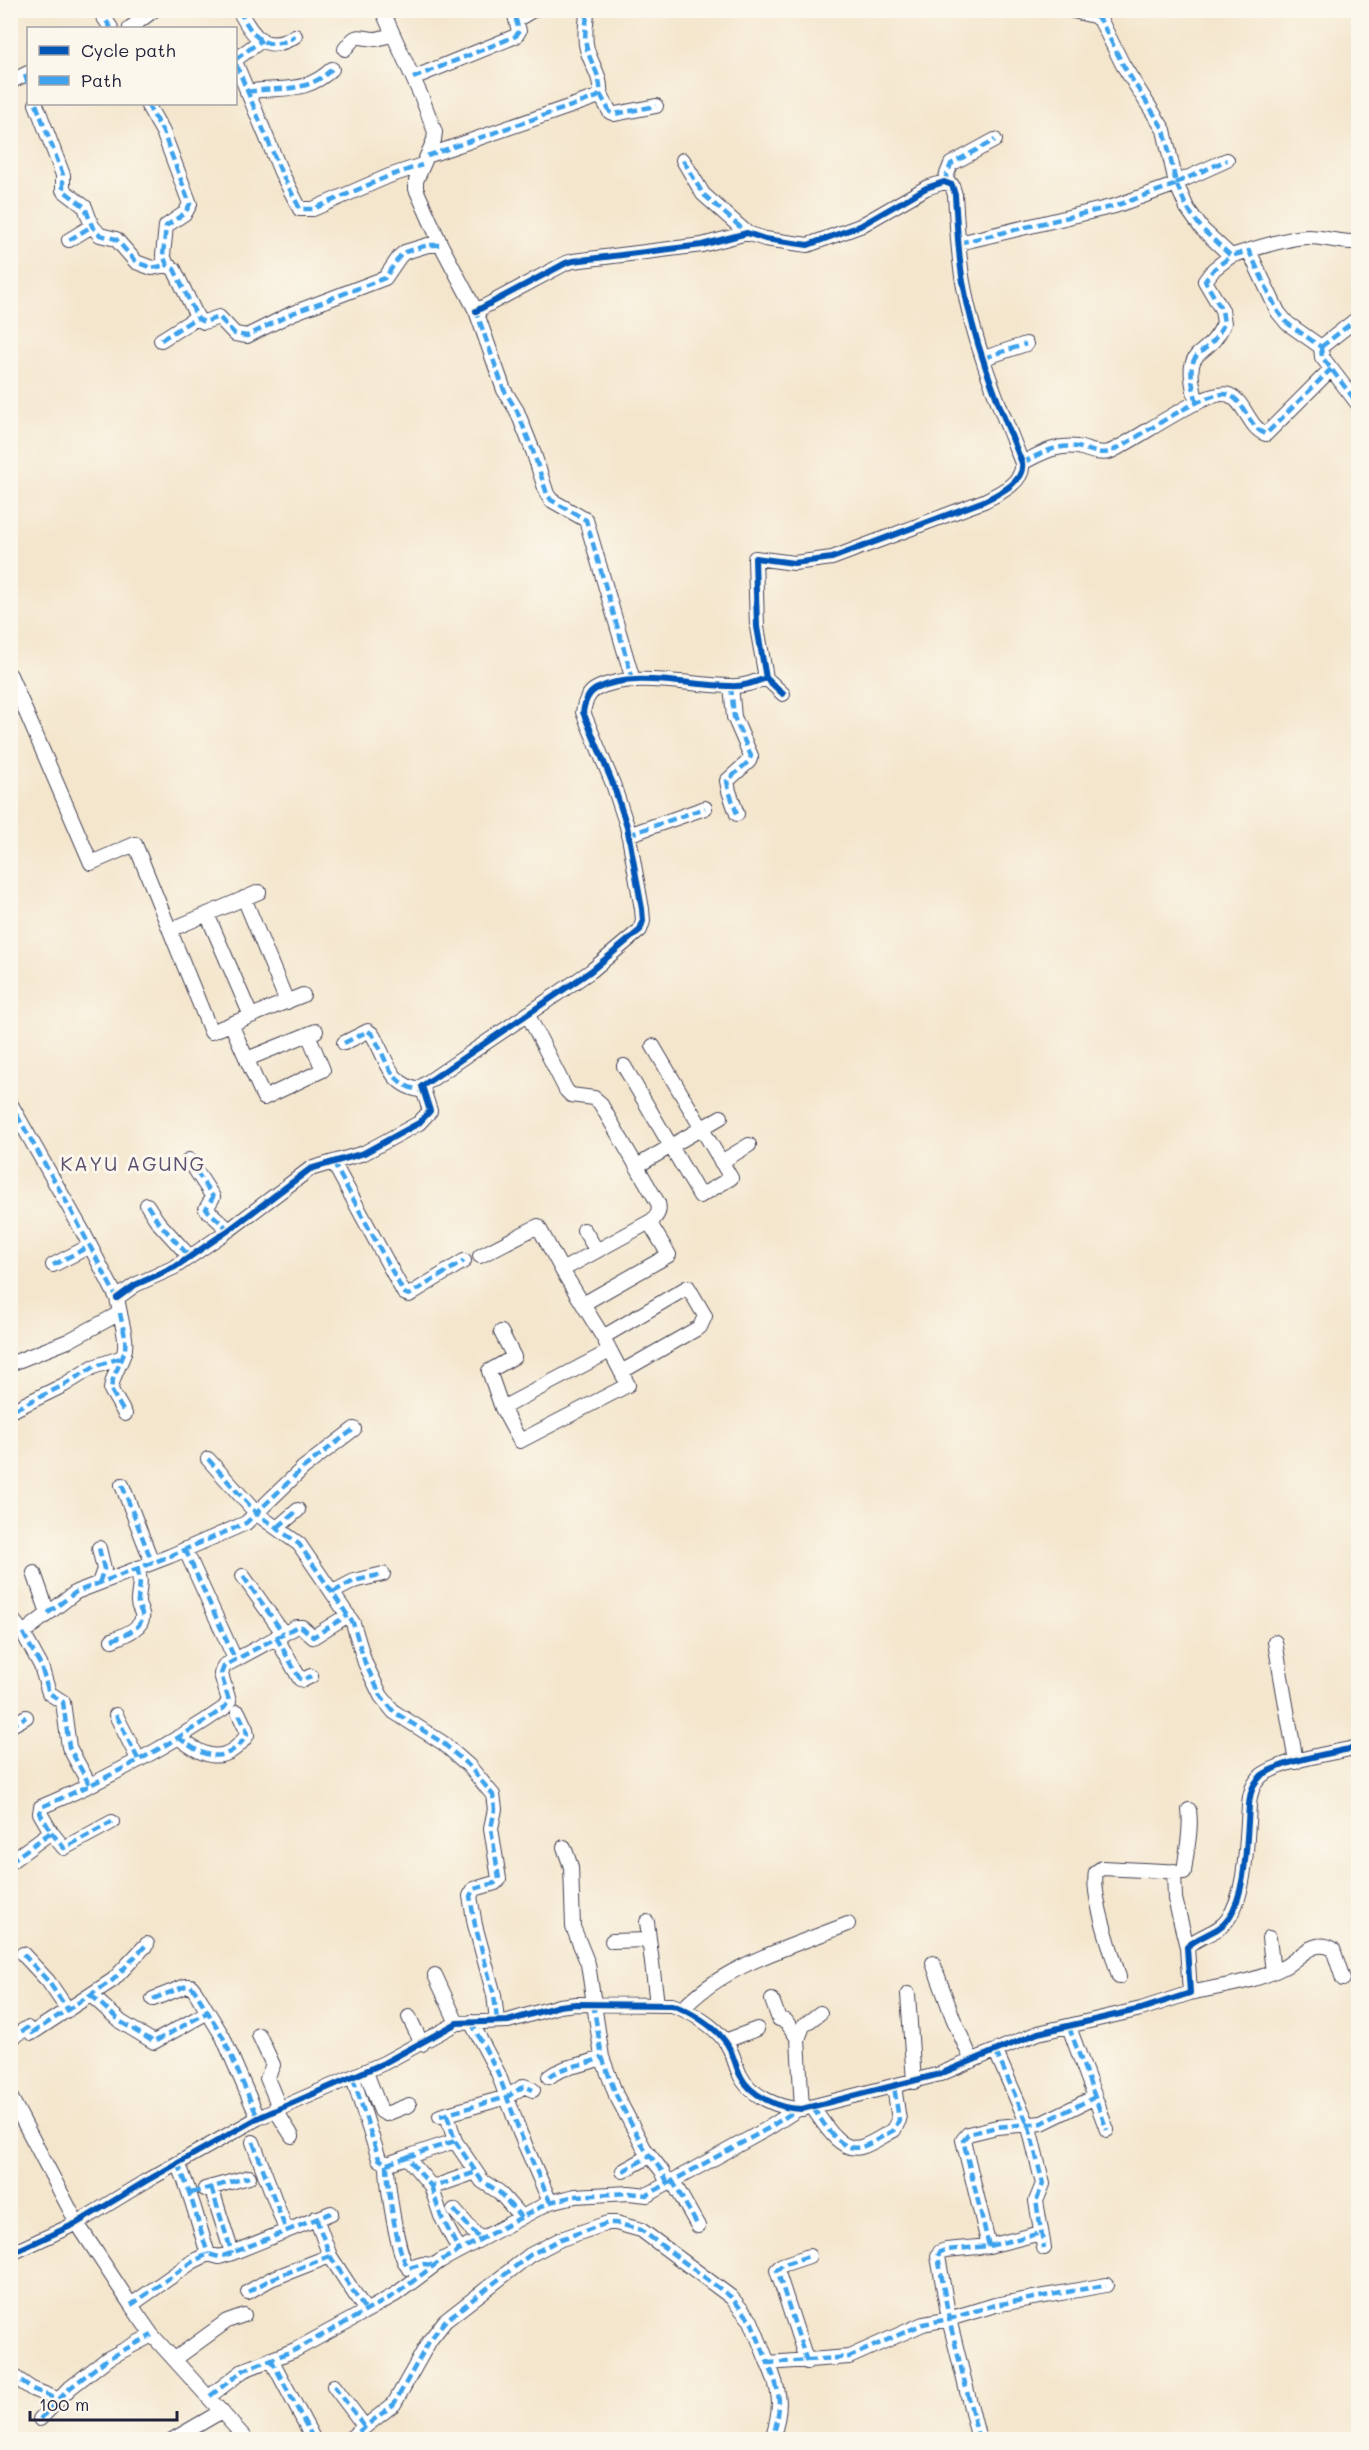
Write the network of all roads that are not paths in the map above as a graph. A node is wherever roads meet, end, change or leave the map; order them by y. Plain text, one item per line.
1 (99, 10) edge
2 (154, 10) edge
3 (239, 10) edge
4 (382, 10) edge
5 (532, 10) edge
6 (587, 10) edge
7 (1069, 10) edge
8 (1103, 14) edge
9 (514, 15) edge
10 (110, 27) edge
11 (131, 27) edge
12 (393, 34) junction
13 (295, 36) dead end
14 (262, 40) junction
15 (345, 49) dead end
16 (237, 61) edge
17 (237, 65) edge
18 (332, 69) dead end
19 (27, 77) edge
20 (413, 78) junction
21 (10, 82) edge
22 (247, 92) junction
23 (600, 94) junction
24 (36, 105) edge
25 (148, 105) edge
26 (656, 106) dead end
27 (995, 140) dead end
28 (683, 160) dead end
29 (1227, 160) dead end
30 (424, 161) junction
31 (944, 182) junction
32 (1176, 183) junction
33 (92, 226) junction
34 (747, 233) junction
35 (69, 240) dead end
36 (1359, 242) edge
37 (959, 243) junction
38 (441, 245) junction
39 (1249, 251) junction
40 (1231, 256) junction
41 (166, 265) junction
42 (476, 311) junction
43 (196, 318) junction
44 (1359, 318) edge
45 (161, 340) dead end
46 (1026, 344) dead end
47 (1321, 347) junction
48 (984, 358) junction
49 (1331, 369) junction
50 (1197, 403) junction
51 (1359, 404) edge
52 (1022, 463) junction
53 (10, 675) edge
54 (766, 678) junction
55 (633, 680) junction
56 (731, 686) junction
57 (783, 694) dead end
58 (705, 808) dead end
59 (737, 814) dead end
60 (628, 835) junction
61 (259, 892) dead end
62 (244, 898) junction
63 (207, 914) junction
64 (170, 930) junction
65 (303, 995) dead end
66 (287, 1002) junction
67 (528, 1015) junction
68 (251, 1016) junction
69 (231, 1024) junction
70 (344, 1043) dead end
71 (653, 1046) dead end
72 (247, 1059) junction
73 (624, 1066) dead end
74 (422, 1091) junction
75 (10, 1103) edge
76 (721, 1117) dead end
77 (702, 1128) junction
78 (749, 1145) dead end
79 (671, 1146) junction
80 (189, 1160) dead end
81 (333, 1162) junction
82 (721, 1162) junction
83 (637, 1166) junction
84 (147, 1205) dead end
85 (650, 1222) junction
86 (229, 1230) junction
87 (584, 1230) dead end
88 (90, 1246) junction
89 (597, 1251) junction
90 (189, 1256) junction
91 (480, 1256) dead end
92 (464, 1261) dead end
93 (52, 1265) dead end
94 (562, 1270) junction
95 (117, 1298) junction
96 (583, 1304) junction
97 (120, 1313) junction
98 (501, 1332) dead end
99 (603, 1337) junction
100 (610, 1351) junction
101 (120, 1358) junction
102 (10, 1364) edge
103 (621, 1372) junction
104 (502, 1408) junction
105 (15, 1409) dead end
106 (125, 1414) dead end
107 (354, 1429) dead end
108 (208, 1459) dead end
109 (122, 1485) dead end
110 (298, 1510) dead end
111 (257, 1514) junction
112 (278, 1527) junction
113 (99, 1548) dead end
114 (185, 1550) junction
115 (152, 1562) junction
116 (137, 1568) junction
117 (34, 1573) dead end
118 (383, 1574) dead end
119 (243, 1576) dead end
120 (99, 1583) junction
121 (333, 1592) junction
122 (48, 1613) junction
123 (348, 1615) junction
124 (11, 1619) edge
125 (23, 1633) junction
126 (280, 1635) junction
127 (112, 1640) dead end
128 (1275, 1642) dead end
129 (235, 1659) junction
130 (311, 1676) dead end
131 (238, 1712) dead end
132 (116, 1715) dead end
133 (26, 1717) dead end
134 (10, 1726) edge
135 (178, 1737) junction
136 (1359, 1747) edge
137 (138, 1759) junction
138 (1296, 1762) junction
139 (89, 1784) junction
140 (1189, 1810) dead end
141 (112, 1822) dead end
142 (51, 1832) junction
143 (564, 1846) dead end
144 (10, 1862) edge
145 (1174, 1871) junction
146 (647, 1922) dead end
147 (848, 1924) dead end
148 (1269, 1938) dead end
149 (649, 1940) junction
150 (612, 1941) dead end
151 (147, 1944) dead end
152 (1187, 1947) junction
153 (23, 1954) dead end
154 (933, 1963) dead end
155 (1274, 1972) junction
156 (435, 1975) dead end
157 (1119, 1977) dead end
158 (1343, 1979) dead end
159 (1190, 1993) junction
160 (908, 1994) dead end
161 (91, 1995) junction
162 (153, 2000) dead end
163 (772, 2000) dead end
164 (592, 2003) junction
165 (657, 2004) junction
166 (683, 2009) junction
167 (68, 2010) junction
168 (207, 2012) junction
169 (820, 2013) dead end
170 (409, 2017) dead end
171 (497, 2020) junction
172 (471, 2022) junction
173 (457, 2023) junction
174 (1069, 2027) junction
175 (758, 2029) dead end
176 (259, 2036) dead end
177 (10, 2039) edge
178 (798, 2039) junction
179 (725, 2040) junction
180 (422, 2044) junction
181 (996, 2052) junction
182 (602, 2057) junction
183 (972, 2061) junction
184 (359, 2075) junction
185 (549, 2077) dead end
186 (914, 2082) junction
187 (894, 2086) junction
188 (533, 2090) dead end
189 (10, 2097) edge
190 (507, 2097) junction
191 (1093, 2098) junction
192 (409, 2105) dead end
193 (277, 2108) junction
194 (804, 2109) junction
195 (258, 2118) junction
196 (1027, 2123) junction
197 (1107, 2130) dead end
198 (292, 2136) dead end
199 (455, 2140) junction
200 (253, 2142) dead end
201 (650, 2156) junction
202 (407, 2157) junction
203 (178, 2163) junction
204 (387, 2164) junction
205 (623, 2171) dead end
206 (476, 2172) junction
207 (249, 2176) dead end
208 (670, 2182) junction
209 (431, 2186) junction
210 (212, 2187) junction
211 (191, 2193) junction
212 (550, 2202) junction
213 (454, 2210) dead end
214 (331, 2213) dead end
215 (521, 2217) junction
216 (316, 2218) junction
217 (77, 2223) junction
218 (698, 2226) dead end
219 (286, 2230) junction
220 (1041, 2234) junction
221 (480, 2239) junction
222 (989, 2246) junction
223 (1044, 2248) dead end
224 (459, 2250) junction
225 (10, 2253) edge
226 (232, 2253) junction
227 (208, 2254) junction
228 (330, 2256) junction
229 (809, 2256) dead end
230 (434, 2265) junction
231 (1106, 2285) dead end
232 (248, 2292) dead end
233 (131, 2305) junction
234 (366, 2311) junction
235 (244, 2315) dead end
236 (949, 2319) junction
237 (153, 2335) junction
238 (175, 2359) junction
239 (271, 2360) junction
240 (807, 2362) junction
241 (768, 2363) junction
242 (10, 2374) edge
243 (334, 2386) dead end
244 (210, 2396) junction
245 (57, 2399) junction
246 (222, 2411) junction
247 (40, 2419) dead end
248 (365, 2427) junction
249 (771, 2438) edge
250 (172, 2439) edge
251 (247, 2439) edge
252 (314, 2439) edge
253 (348, 2439) edge
254 (979, 2439) edge

1 - 10 street
2 - 11 street
3 - 14 street
4 - 12 street
5 - 9 street
6 - 23 street
7 - 8 street
8 - 32 street
9 - 20 street
12 - 15 street
12 - 20 street
13 - 14 street
14 - 16 street
17 - 22 street
18 - 22 street
19 - 21 street
20 - 30 street
22 - 30 street
23 - 26 street
23 - 30 street
24 - 33 street
25 - 41 street
27 - 31 street
28 - 34 street
29 - 32 street
30 - 38 street
31 - 34 street
31 - 37 street
32 - 37 street
32 - 40 street
33 - 35 street
33 - 41 street
34 - 42 street
36 - 39 street
37 - 48 street
38 - 42 street
38 - 43 street
39 - 40 street
39 - 47 street
40 - 50 street
41 - 43 street
42 - 55 street
43 - 45 street
44 - 47 street
46 - 48 street
47 - 49 street
48 - 52 street
49 - 50 street
49 - 51 street
50 - 52 street
52 - 54 street
53 - 64 street
54 - 56 street
54 - 57 street
55 - 56 street
55 - 60 street
56 - 59 street
58 - 60 street
60 - 67 street
61 - 62 street
62 - 63 street
62 - 66 street
63 - 64 street
63 - 68 street
64 - 69 street
65 - 66 street
66 - 68 street
67 - 74 street
67 - 83 street
68 - 69 street
69 - 72 street
70 - 74 street
71 - 77 street
72 - 72 street
73 - 79 street
74 - 81 street
75 - 88 street
76 - 77 street
77 - 79 street
77 - 82 street
78 - 82 street
79 - 82 street
79 - 83 street
80 - 86 street
81 - 86 street
81 - 92 street
83 - 85 street
84 - 90 street
85 - 89 street
85 - 96 street
86 - 90 street
87 - 89 street
88 - 93 street
88 - 95 street
89 - 94 street
90 - 95 street
91 - 94 street
94 - 96 street
95 - 97 street
96 - 99 street
97 - 101 street
97 - 102 street
98 - 104 street
99 - 100 street
99 - 103 street
100 - 103 street
100 - 104 street
101 - 105 street
101 - 106 street
103 - 104 street
107 - 111 street
108 - 111 street
109 - 115 street
110 - 112 street
111 - 112 street
111 - 114 street
112 - 121 street
113 - 120 street
114 - 115 street
114 - 129 street
115 - 116 street
116 - 120 street
116 - 127 street
117 - 122 street
118 - 121 street
119 - 126 street
120 - 122 street
121 - 123 street
122 - 125 street
123 - 126 street
123 - 171 street
124 - 125 street
125 - 139 street
126 - 129 street
126 - 130 street
128 - 138 street
129 - 135 street
131 - 135 street
132 - 137 street
133 - 134 street
135 - 137 street
136 - 138 street
137 - 139 street
138 - 152 street
139 - 142 street
140 - 145 street
141 - 142 street
142 - 144 street
143 - 164 street
145 - 152 street
145 - 157 street
146 - 149 street
147 - 166 street
148 - 155 street
149 - 150 street
149 - 165 street
151 - 161 street
152 - 159 street
153 - 167 street
154 - 183 street
155 - 158 street
155 - 159 street
156 - 173 street
159 - 174 street
160 - 186 street
161 - 167 street
161 - 168 street
162 - 168 street
163 - 178 street
164 - 165 street
164 - 171 street
164 - 182 street
165 - 166 street
166 - 179 street
167 - 177 street
168 - 195 street
169 - 178 street
170 - 180 street
171 - 172 street
172 - 173 street
172 - 190 street
173 - 180 street
174 - 181 street
174 - 191 street
175 - 179 street
176 - 193 street
178 - 194 street
179 - 194 street
180 - 184 street
181 - 183 street
181 - 196 street
182 - 185 street
182 - 201 street
183 - 186 street
184 - 192 street
184 - 193 street
184 - 204 street
186 - 187 street
187 - 194 street
187 - 194 street
188 - 190 street
189 - 217 street
190 - 199 street
190 - 212 street
191 - 196 street
191 - 197 street
193 - 195 street
193 - 198 street
194 - 208 street
195 - 203 street
196 - 220 street
196 - 222 street
199 - 202 street
199 - 206 street
200 - 219 street
201 - 205 street
201 - 208 street
202 - 204 street
202 - 209 street
203 - 211 street
203 - 217 street
204 - 230 street
206 - 209 street
206 - 215 street
207 - 210 street
208 - 212 street
208 - 218 street
209 - 224 street
210 - 211 street
210 - 226 street
211 - 227 street
212 - 215 street
213 - 221 street
214 - 216 street
215 - 221 street
216 - 219 street
216 - 228 street
217 - 225 street
217 - 233 street
219 - 226 street
220 - 222 street
220 - 223 street
221 - 224 street
222 - 236 street
224 - 230 street
226 - 227 street
227 - 233 street
228 - 232 street
228 - 234 street
229 - 240 street
230 - 234 street
231 - 236 street
233 - 237 street
234 - 239 street
235 - 238 street
236 - 240 street
236 - 254 street
237 - 238 street
237 - 245 street
238 - 244 street
239 - 244 street
239 - 252 street
240 - 241 street
241 - 248 street
241 - 249 street
242 - 245 street
243 - 248 street
244 - 246 street
245 - 247 street
246 - 250 street
246 - 251 street
248 - 253 street

